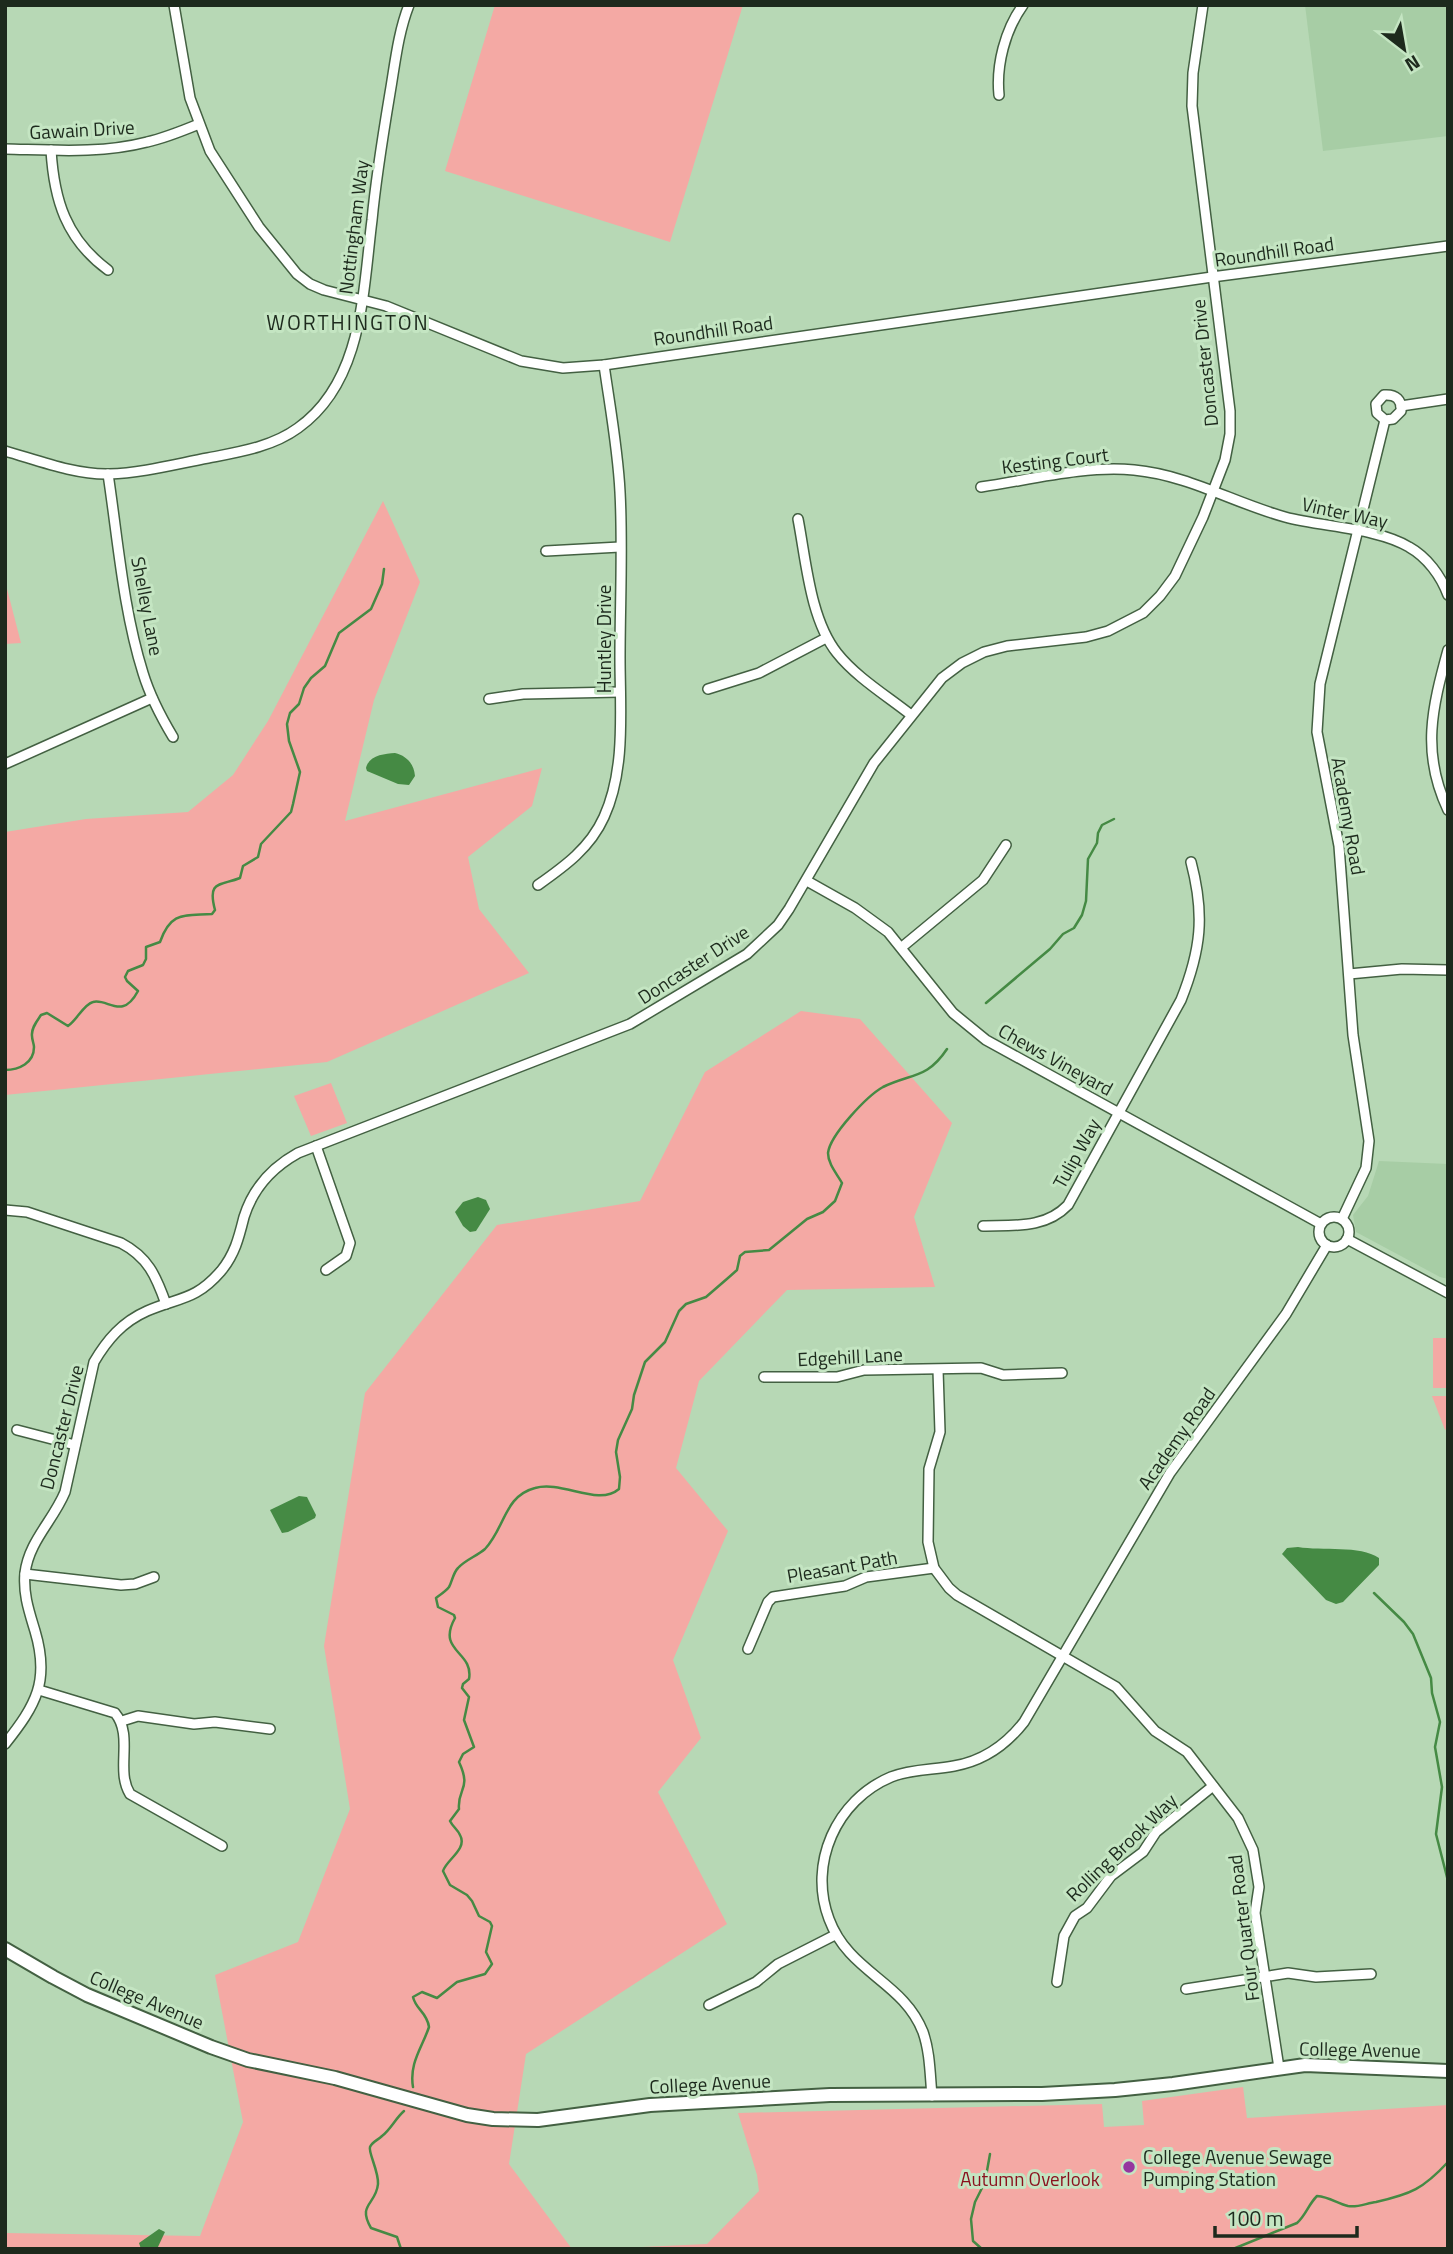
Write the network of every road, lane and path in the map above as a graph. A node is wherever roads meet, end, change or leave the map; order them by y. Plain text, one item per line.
1 (174, 5) edge
2 (409, 5) edge
3 (1023, 5) edge
4 (1203, 5) edge
5 (999, 94) dead end
6 (199, 124) junction
7 (5, 149) edge
8 (51, 150) junction
9 (1448, 246) edge
10 (108, 270) dead end
11 (1212, 277) junction
12 (362, 300) junction
13 (604, 365) junction
14 (1448, 399) edge
15 (1401, 406) junction
16 (1385, 420) junction
17 (5, 451) edge
18 (108, 474) junction
19 (981, 487) dead end
20 (1215, 491) junction
21 (798, 519) dead end
22 (1357, 532) junction
23 (620, 547) junction
24 (546, 551) dead end
25 (1448, 596) edge
26 (827, 638) junction
27 (1448, 650) edge
28 (708, 689) dead end
29 (620, 692) junction
30 (152, 698) junction
31 (489, 699) dead end
32 (911, 715) junction
33 (173, 737) dead end
34 (5, 764) edge
35 (1448, 810) edge
36 (1006, 845) dead end
37 (1191, 862) dead end
38 (807, 881) junction
39 (538, 885) dead end
40 (902, 947) junction
41 (1448, 970) edge
42 (1349, 974) junction
43 (1118, 1113) junction
44 (316, 1146) junction
45 (5, 1210) edge
46 (1342, 1219) junction
47 (1321, 1224) junction
48 (983, 1226) dead end
49 (1347, 1239) junction
50 (1327, 1245) junction
51 (326, 1270) dead end
52 (1448, 1293) edge
53 (166, 1304) junction
54 (938, 1370) junction
55 (1062, 1373) dead end
56 (764, 1377) dead end
57 (17, 1430) dead end
58 (75, 1445) junction
59 (934, 1568) junction
60 (25, 1574) junction
61 (154, 1577) dead end
62 (748, 1649) dead end
63 (1063, 1656) junction
64 (39, 1690) junction
65 (122, 1721) junction
66 (270, 1730) dead end
67 (5, 1744) edge
68 (1213, 1786) junction
69 (222, 1846) dead end
70 (835, 1935) junction
71 (5, 1949) edge
72 (1371, 1975) dead end
73 (1265, 1977) junction
74 (1057, 1982) dead end
75 (1186, 1989) dead end
76 (709, 2006) dead end
77 (1279, 2068) junction
78 (1448, 2071) edge
79 (932, 2095) junction

1 - 6 street, Roundhill Road
2 - 12 street, Nottingham Way
3 - 5 street
4 - 11 street, Doncaster Drive
6 - 8 street, Gawain Drive
6 - 12 street, Roundhill Road
7 - 8 street, Gawain Drive
8 - 10 street
9 - 11 street, Roundhill Road
11 - 13 street, Roundhill Road
11 - 20 street, Doncaster Drive
12 - 13 street, Roundhill Road
12 - 18 street, Nottingham Way
13 - 23 street, Huntley Drive
14 - 15 street
15 - 16 street
15 - 16 street, Academy Road
16 - 22 street, Academy Road
17 - 18 street, Nottingham Way
18 - 30 street, Shelley Lane
19 - 20 street, Kesting Court
20 - 22 street, Vinter Way
20 - 32 street, Doncaster Drive
21 - 26 street
22 - 25 street, Vinter Way
22 - 42 street, Academy Road
23 - 24 street
23 - 29 street, Huntley Drive
26 - 28 street
26 - 32 street
27 - 35 street
29 - 31 street
29 - 39 street, Huntley Drive
30 - 33 street, Shelley Lane
30 - 34 street
32 - 38 street, Doncaster Drive
36 - 40 street
37 - 43 street, Tulip Way
38 - 40 street, Chews Vineyard
38 - 44 street, Doncaster Drive
40 - 43 street, Chews Vineyard
41 - 42 street
42 - 46 street, Academy Road
43 - 47 street, Chews Vineyard
43 - 48 street, Tulip Way
44 - 51 street
44 - 53 street, Doncaster Drive
45 - 53 street
46 - 47 street
46 - 49 street
47 - 50 street
49 - 50 street
49 - 52 street
50 - 63 street, Academy Road
53 - 58 street, Doncaster Drive
54 - 55 street, Edgehill Lane
54 - 56 street, Edgehill Lane
54 - 59 street
57 - 58 street
58 - 60 street, Doncaster Drive
59 - 62 street, Pleasant Path
59 - 63 street, Four Quarter Road
60 - 61 street
60 - 64 street, Doncaster Drive
63 - 68 street, Four Quarter Road
63 - 70 street, Academy Road
64 - 65 street
64 - 67 street, Doncaster Drive
65 - 66 street
65 - 69 street
68 - 73 street, Four Quarter Road
68 - 74 street, Rolling Brook Way
70 - 76 street
70 - 79 street
71 - 79 street, College Avenue
72 - 73 street
73 - 75 street
73 - 77 street, Four Quarter Road
77 - 78 street, College Avenue
77 - 79 street, College Avenue

